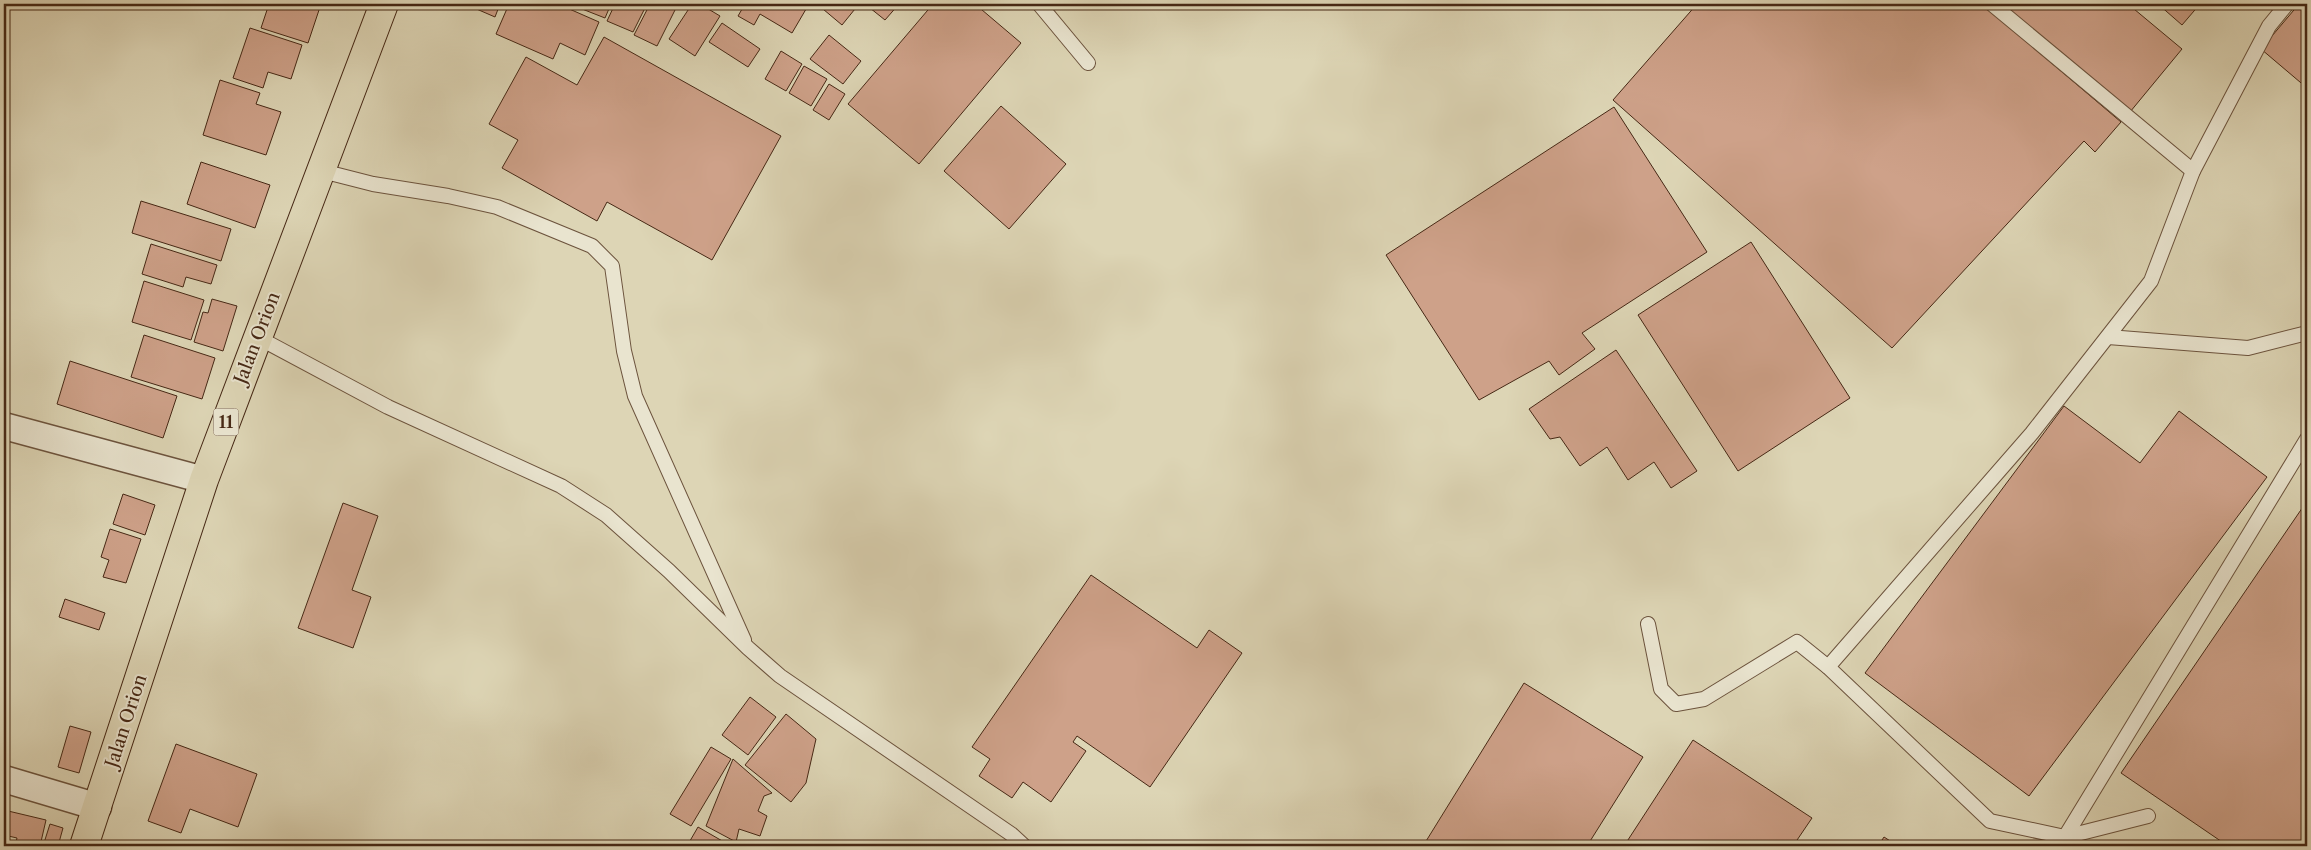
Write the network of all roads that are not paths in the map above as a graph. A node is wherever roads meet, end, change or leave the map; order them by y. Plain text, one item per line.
1 (384, 4) edge
2 (1039, 4) edge
3 (1992, 4) edge
4 (2287, 4) edge
5 (1088, 64) dead end
6 (322, 171) junction
7 (2193, 171) junction
8 (2307, 333) edge
9 (257, 337) junction
10 (2108, 337) junction
11 (4, 426) edge
12 (2307, 439) edge
13 (204, 480) junction
14 (1648, 624) dead end
15 (748, 648) junction
16 (1828, 667) junction
17 (4, 779) edge
18 (98, 807) junction
19 (2148, 816) dead end
20 (2066, 837) junction
21 (84, 846) edge
22 (1024, 846) edge

1 - 6 highway, Jalan Orion / 11
2 - 5 lane
3 - 7 lane
4 - 7 lane
6 - 9 highway, Jalan Orion / 11
6 - 15 lane
7 - 10 lane
8 - 10 lane
9 - 13 highway, Jalan Orion / 11
9 - 15 lane
10 - 16 lane
11 - 13 street
12 - 20 lane
13 - 18 highway, Jalan Orion / 11
14 - 16 lane
15 - 22 lane
16 - 20 lane
17 - 18 street
18 - 21 highway, Jalan Orion / 11
19 - 20 lane

